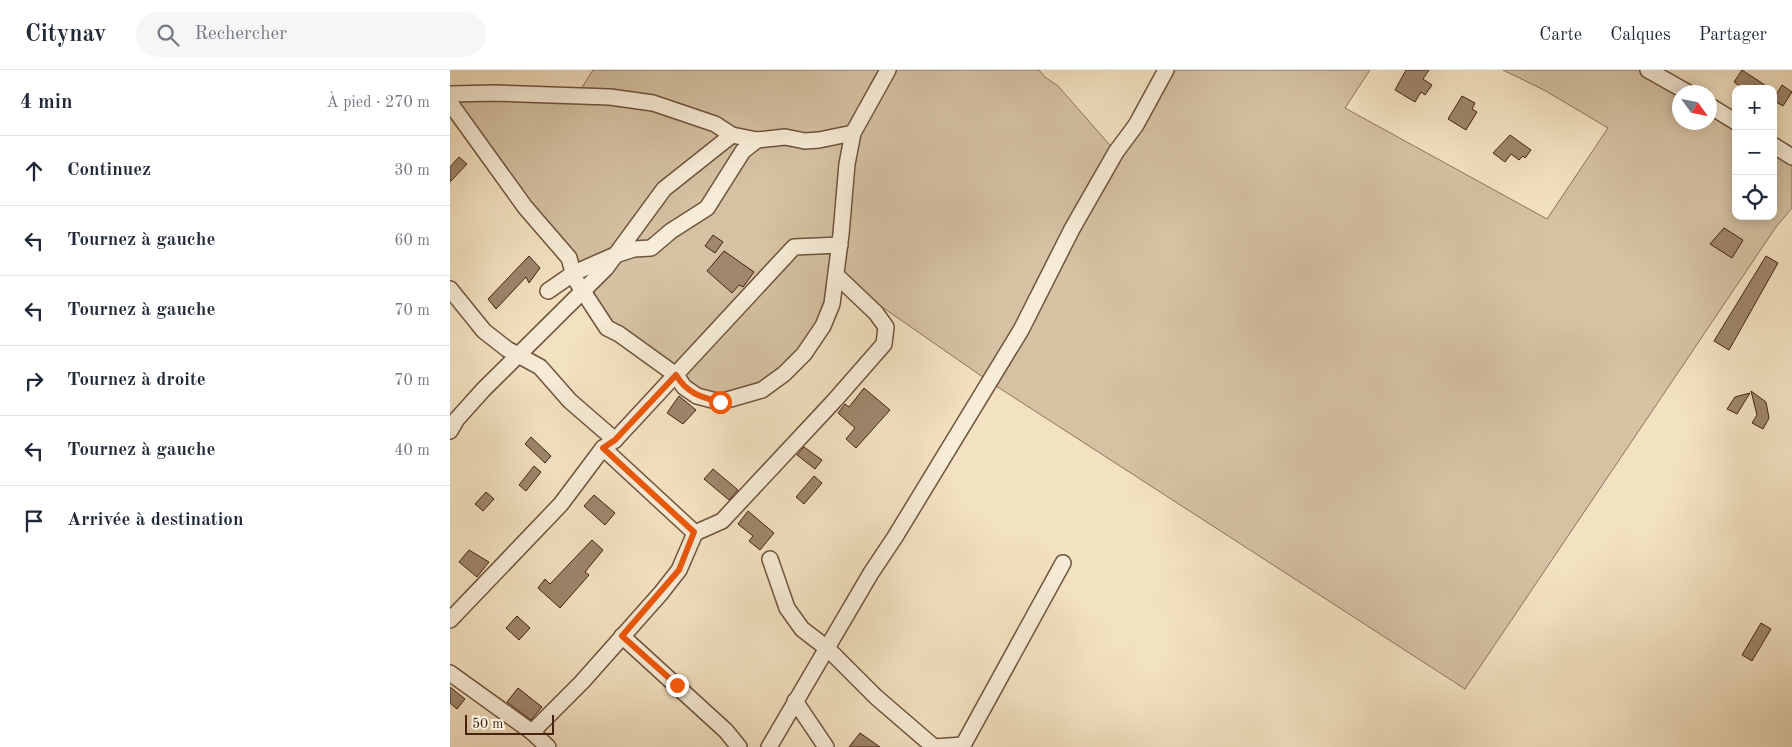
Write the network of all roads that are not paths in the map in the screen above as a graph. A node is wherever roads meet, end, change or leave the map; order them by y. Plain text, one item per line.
1 (888, 70) edge
2 (1166, 70) edge
3 (1648, 70) edge
4 (1675, 85) edge
5 (450, 94) edge
6 (450, 103) edge
7 (1717, 110) edge
8 (1732, 120) edge
9 (852, 132) junction
10 (732, 135) junction
11 (758, 140) junction
12 (1777, 148) edge
13 (1792, 157) edge
14 (840, 245) junction
15 (615, 255) junction
16 (574, 273) junction
17 (836, 275) junction
18 (450, 288) edge
19 (582, 290) junction
20 (548, 291) dead end
21 (519, 356) junction
22 (676, 375) junction
23 (450, 431) edge
24 (609, 444) junction
25 (694, 532) junction
26 (770, 559) dead end
27 (1063, 563) dead end
28 (450, 620) edge
29 (622, 636) junction
30 (828, 649) junction
31 (450, 673) edge
32 (795, 701) junction
33 (532, 732) junction
34 (963, 746) edge
35 (548, 747) edge
36 (739, 747) edge
37 (769, 747) edge
38 (826, 747) edge

1 - 9 street
2 - 30 street
3 - 4 street
5 - 10 street
6 - 16 street
7 - 8 street
9 - 11 street
9 - 14 street
10 - 11 street
10 - 15 street
11 - 15 street
12 - 13 street
14 - 17 street
14 - 22 street
15 - 16 street
15 - 19 street
16 - 19 street
16 - 20 street
17 - 22 street
17 - 25 street
18 - 21 street
19 - 21 street
19 - 22 street
21 - 23 street
21 - 24 street
22 - 24 street
24 - 25 street
24 - 28 street
25 - 29 street
26 - 30 street
27 - 34 street
29 - 33 street
29 - 36 street
30 - 32 street
30 - 34 street
31 - 33 street
32 - 37 street
32 - 38 street
33 - 35 street

